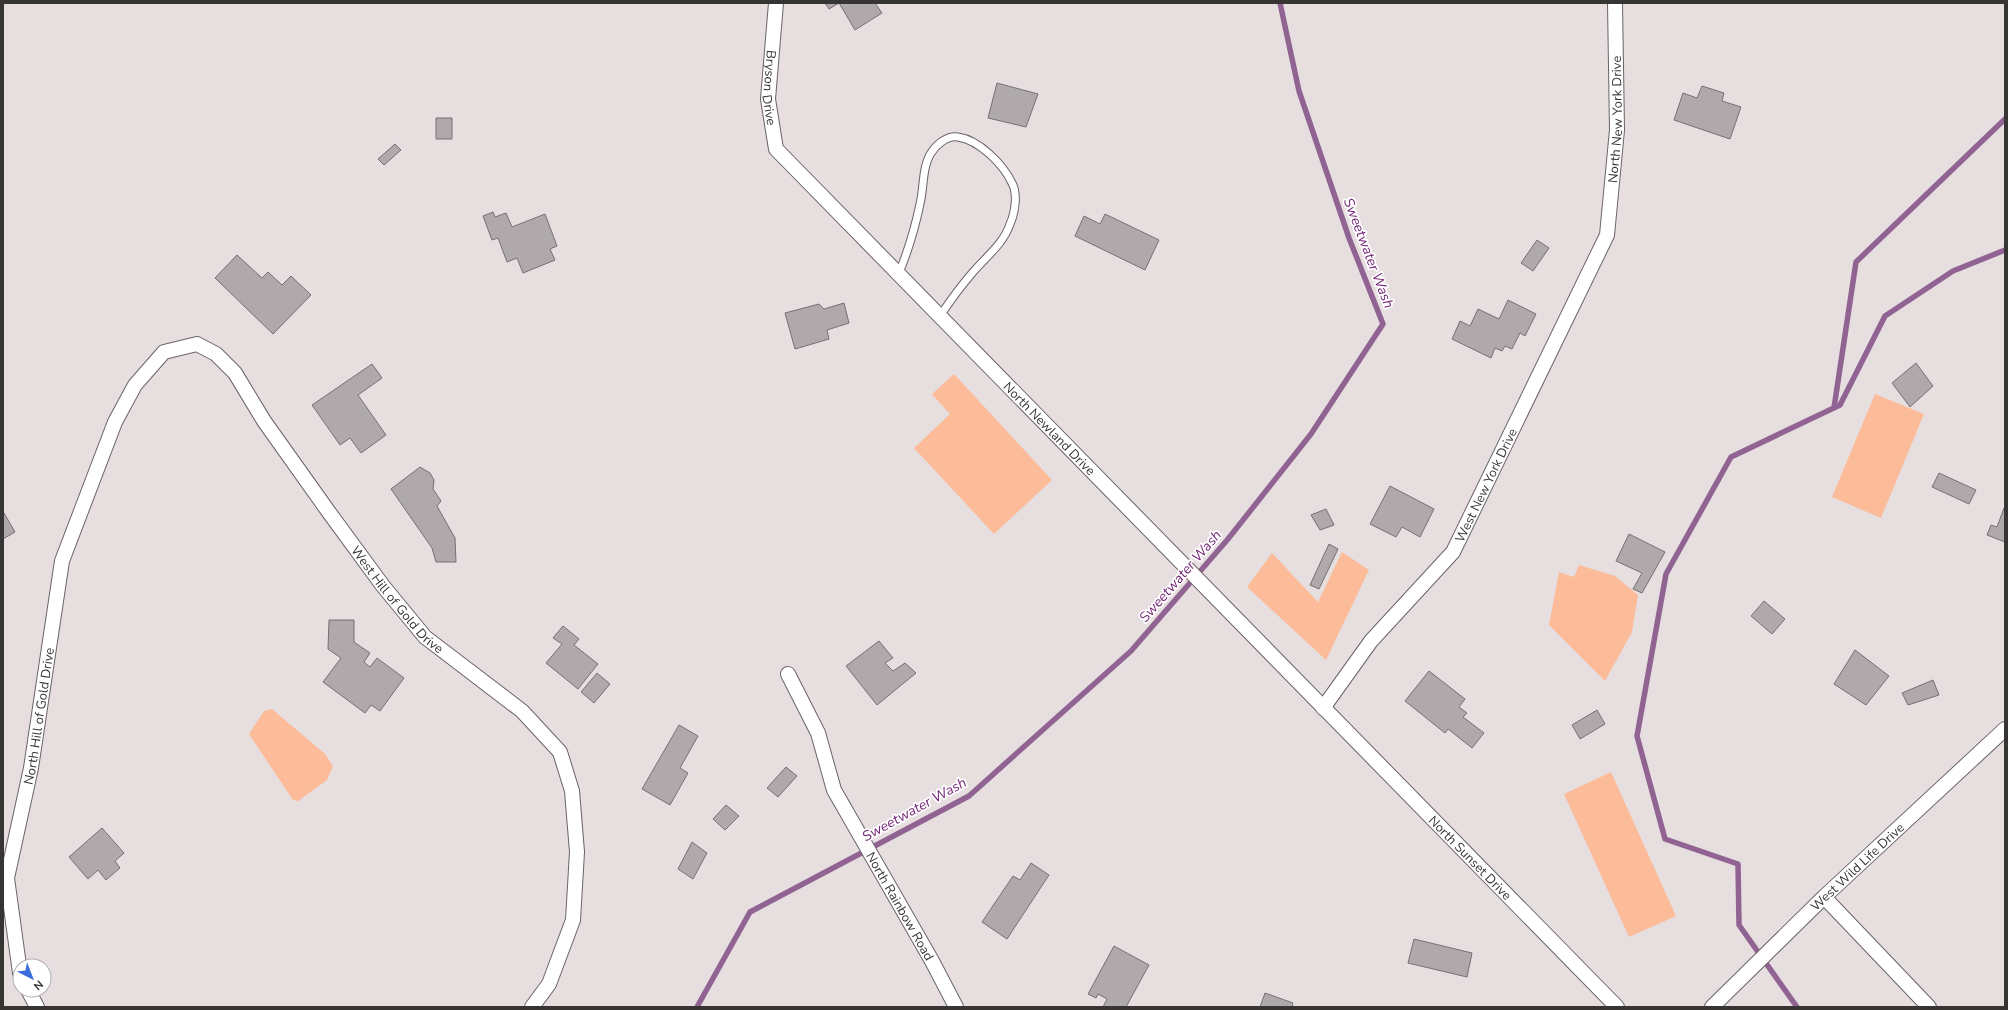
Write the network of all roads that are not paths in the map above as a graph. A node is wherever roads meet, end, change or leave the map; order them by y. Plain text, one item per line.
1 (776, 3) edge
2 (1615, 3) edge
3 (776, 149) joint
4 (1607, 235) joint
5 (899, 274) junction
6 (940, 316) junction
7 (98, 463) joint
8 (788, 674) dead end
9 (1324, 708) junction
10 (2005, 729) edge
11 (1824, 897) junction
12 (18, 958) edge
13 (32, 998) edge
14 (37, 1007) edge
15 (532, 1007) edge
16 (956, 1007) edge
17 (1617, 1007) edge
18 (1712, 1007) edge
19 (1929, 1007) edge

1 - 3 street, Bryson Drive
2 - 4 street, North New York Drive
3 - 5 street, North Newland Drive
4 - 9 street, West New York Drive
5 - 6 street, North Newland Drive
5 - 6 lane
6 - 9 street, North Newland Drive
7 - 12 street, North Hill of Gold Drive
7 - 15 street, West Hill of Gold Drive
8 - 16 street, North Rainbow Road
9 - 17 street, North Sunset Drive
10 - 11 street, West Wild Life Drive
11 - 18 street, West Wild Life Drive
11 - 19 street
13 - 14 street

